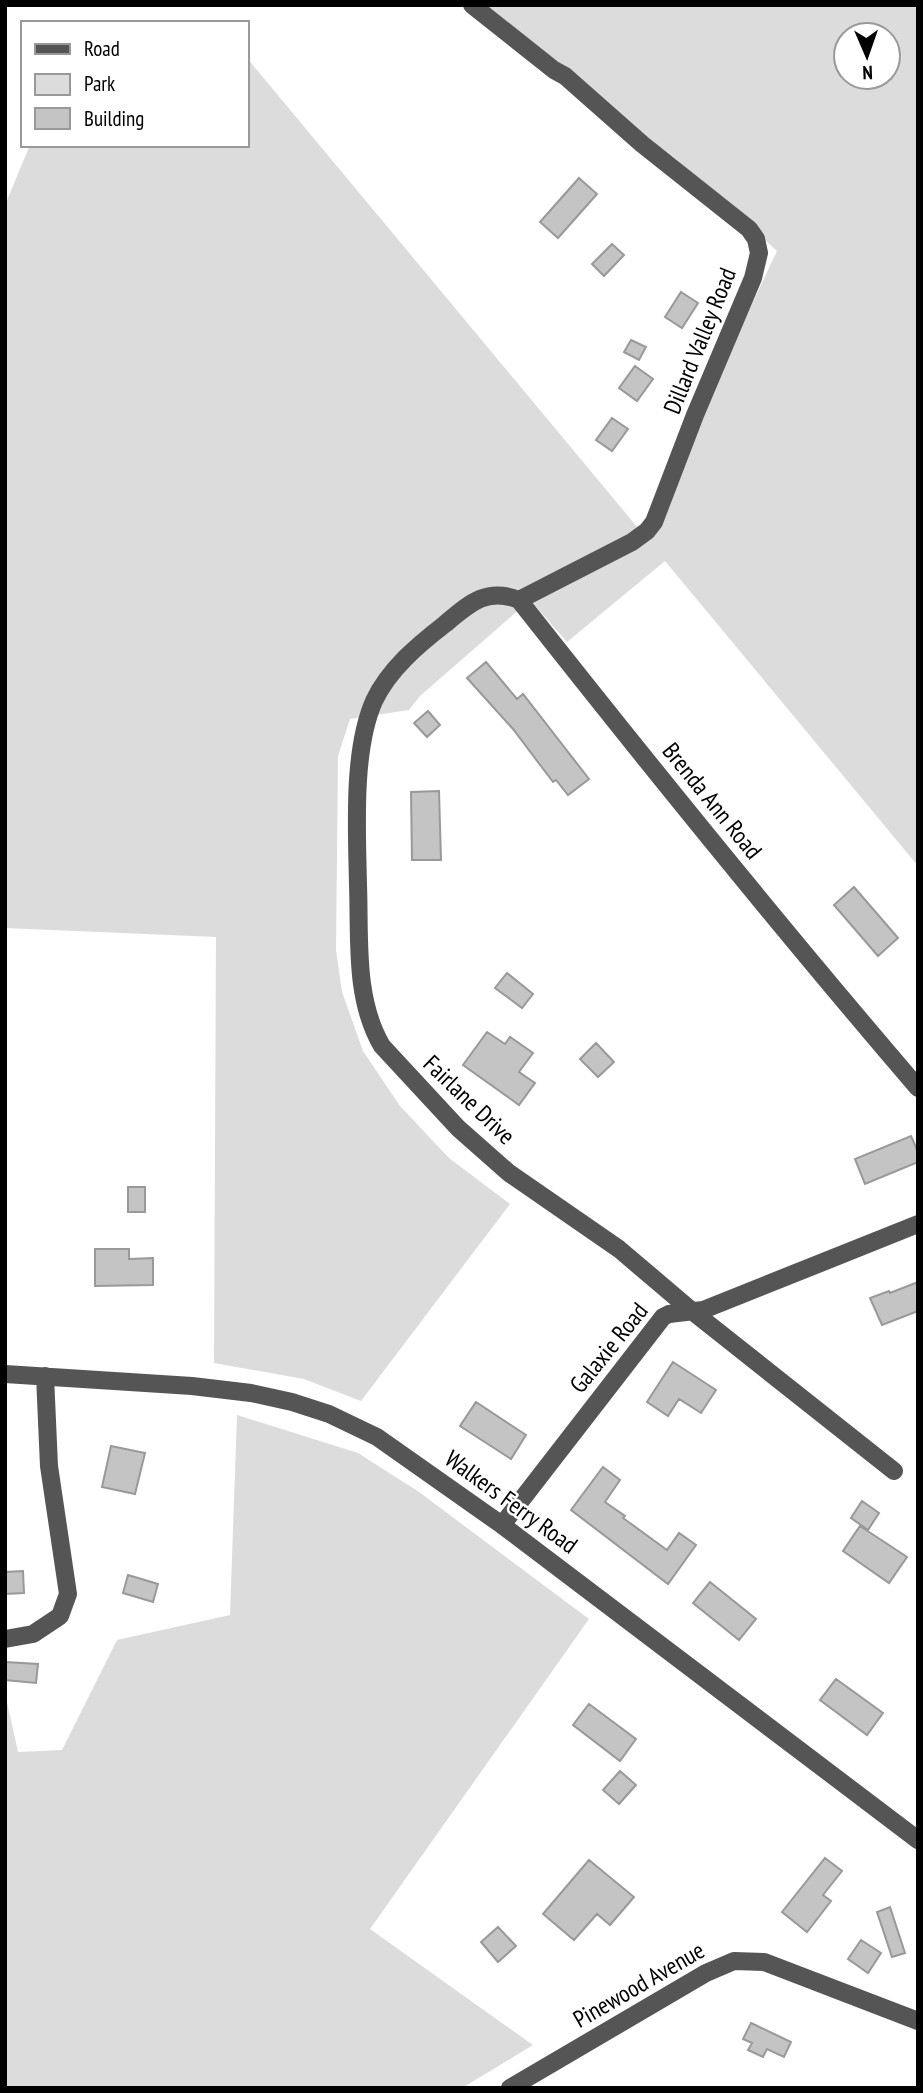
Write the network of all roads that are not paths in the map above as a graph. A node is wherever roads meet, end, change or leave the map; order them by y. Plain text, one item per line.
1 (472, 5) edge
2 (520, 600) junction
3 (918, 1088) edge
4 (918, 1224) edge
5 (692, 1311) junction
6 (5, 1374) edge
7 (45, 1376) junction
8 (894, 1471) dead end
9 (502, 1525) junction
10 (5, 1639) edge
11 (918, 1840) edge
12 (918, 2021) edge
13 (510, 2088) edge

1 - 2 street, Dillard Valley Road
2 - 3 street, Brenda Ann Road
2 - 5 street, Fairlane Drive
4 - 5 street, Galaxie Road
5 - 8 street, Fairlane Drive
5 - 9 street, Galaxie Road
6 - 7 street, Walkers Ferry Road
7 - 9 street, Walkers Ferry Road
7 - 10 street
9 - 11 street, Walkers Ferry Road
12 - 13 street, Pinewood Avenue

